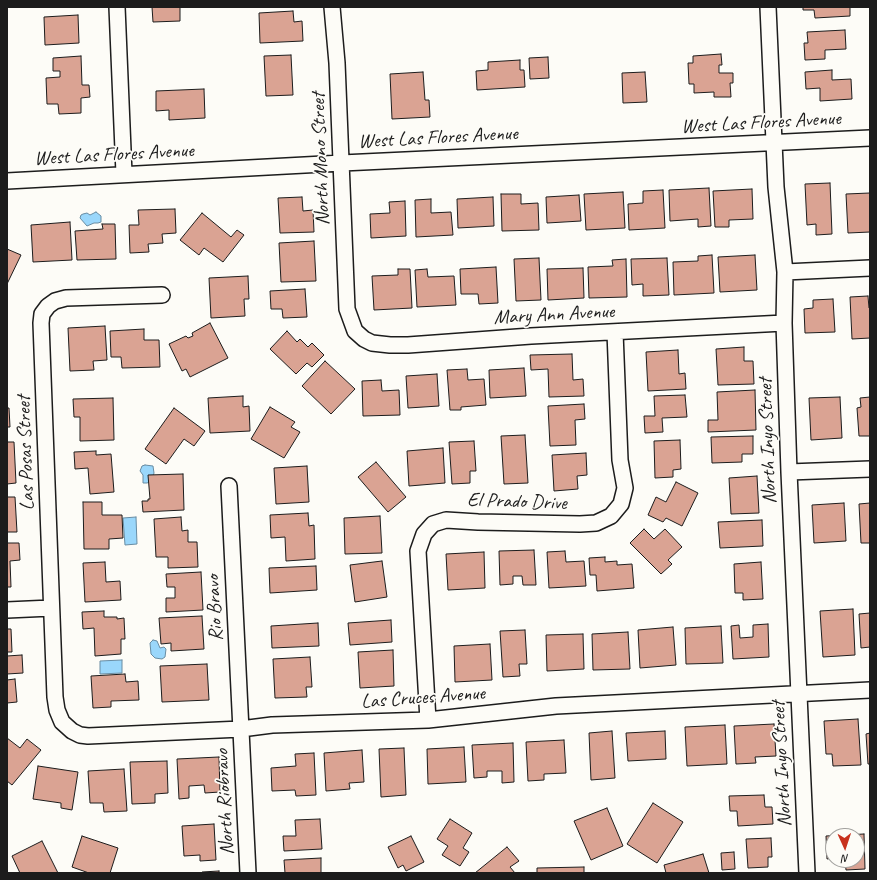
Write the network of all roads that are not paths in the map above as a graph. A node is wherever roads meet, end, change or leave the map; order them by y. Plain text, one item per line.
1 (118, 7) edge
2 (332, 7) edge
3 (768, 7) edge
4 (870, 138) edge
5 (774, 143) junction
6 (342, 163) junction
7 (124, 174) junction
8 (7, 181) edge
9 (870, 268) edge
10 (785, 272) junction
11 (162, 296) dead end
12 (347, 309) joint
13 (784, 323) junction
14 (615, 332) junction
15 (870, 469) edge
16 (789, 472) junction
17 (229, 486) dead end
18 (51, 608) junction
19 (7, 610) edge
20 (870, 690) edge
21 (799, 694) junction
22 (59, 716) joint
23 (428, 720) junction
24 (241, 729) junction
25 (248, 873) edge
26 (807, 873) edge

1 - 7 street
2 - 6 street, North Mono Street
3 - 5 street, North Inyo Street
4 - 5 street, West Las Flores Avenue
5 - 6 street, West Las Flores Avenue
5 - 10 street, North Inyo Street
6 - 7 street, West Las Flores Avenue
6 - 12 street, North Mono Street
7 - 8 street, West Las Flores Avenue
9 - 10 street
10 - 13 street, North Inyo Street
11 - 18 street, Las Posas Street
12 - 14 street, Mary Ann Avenue
13 - 14 street, Mary Ann Avenue
13 - 16 street, North Inyo Street
14 - 23 street, El Prado Drive
15 - 16 street
16 - 21 street, North Inyo Street
17 - 24 street, Rio Bravo
18 - 19 street
18 - 22 street, Las Posas Street
20 - 21 street, Las Cruces Avenue
21 - 23 street, Las Cruces Avenue
21 - 26 street, North Inyo Street
22 - 24 street, Las Cruces Avenue
23 - 24 street, Las Cruces Avenue
24 - 25 street, North Riobravo

